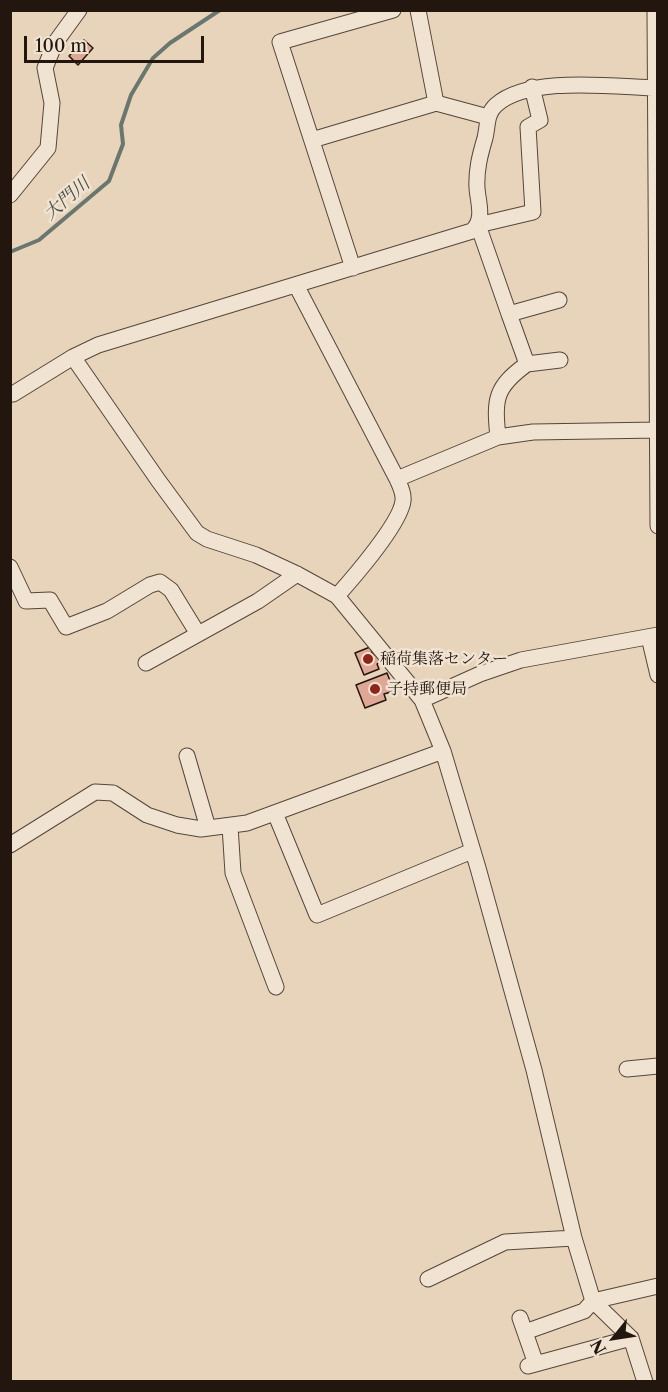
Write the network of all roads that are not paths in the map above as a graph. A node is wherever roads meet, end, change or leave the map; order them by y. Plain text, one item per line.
1 (79, 10) edge
2 (393, 10) edge
3 (418, 10) edge
4 (655, 10) edge
5 (532, 87) junction
6 (656, 88) edge
7 (436, 103) junction
8 (488, 117) junction
9 (312, 140) junction
10 (10, 195) edge
11 (478, 225) junction
12 (353, 268) junction
13 (296, 285) junction
14 (559, 300) dead end
15 (509, 314) junction
16 (73, 357) junction
17 (560, 360) dead end
18 (527, 364) junction
19 (11, 394) edge
20 (657, 430) edge
21 (498, 437) junction
22 (397, 479) junction
23 (657, 526) edge
24 (10, 567) edge
25 (297, 574) junction
26 (337, 596) junction
27 (198, 634) junction
28 (653, 636) edge
29 (146, 663) dead end
30 (657, 675) edge
31 (422, 700) junction
32 (443, 752) junction
33 (187, 756) dead end
34 (275, 813) junction
35 (230, 826) junction
36 (208, 828) junction
37 (10, 845) edge
38 (472, 851) junction
39 (276, 987) dead end
40 (657, 1066) edge
41 (627, 1069) dead end
42 (574, 1238) junction
43 (428, 1279) dead end
44 (657, 1286) edge
45 (593, 1301) junction
46 (631, 1338) junction
47 (645, 1382) edge

1 - 10 street
2 - 9 street
3 - 7 street
4 - 6 street
5 - 6 street
5 - 8 street
5 - 11 street
6 - 20 street
7 - 8 street
7 - 9 street
8 - 11 street
9 - 12 street
11 - 12 street
11 - 15 street
12 - 13 street
13 - 16 street
13 - 22 street
14 - 15 street
15 - 18 street
16 - 19 street
16 - 25 street
17 - 18 street
18 - 21 street
20 - 21 street
20 - 23 street
21 - 22 street
22 - 26 street
24 - 27 street
25 - 26 street
25 - 27 street
26 - 31 street
27 - 29 street
28 - 30 street
28 - 31 street
31 - 32 street
32 - 34 street
32 - 38 street
33 - 36 street
34 - 35 street
34 - 38 street
35 - 36 street
35 - 39 street
36 - 37 street
38 - 42 street
40 - 41 street
42 - 43 street
42 - 45 street
44 - 45 street
45 - 46 street
45 - 46 street
46 - 47 street

